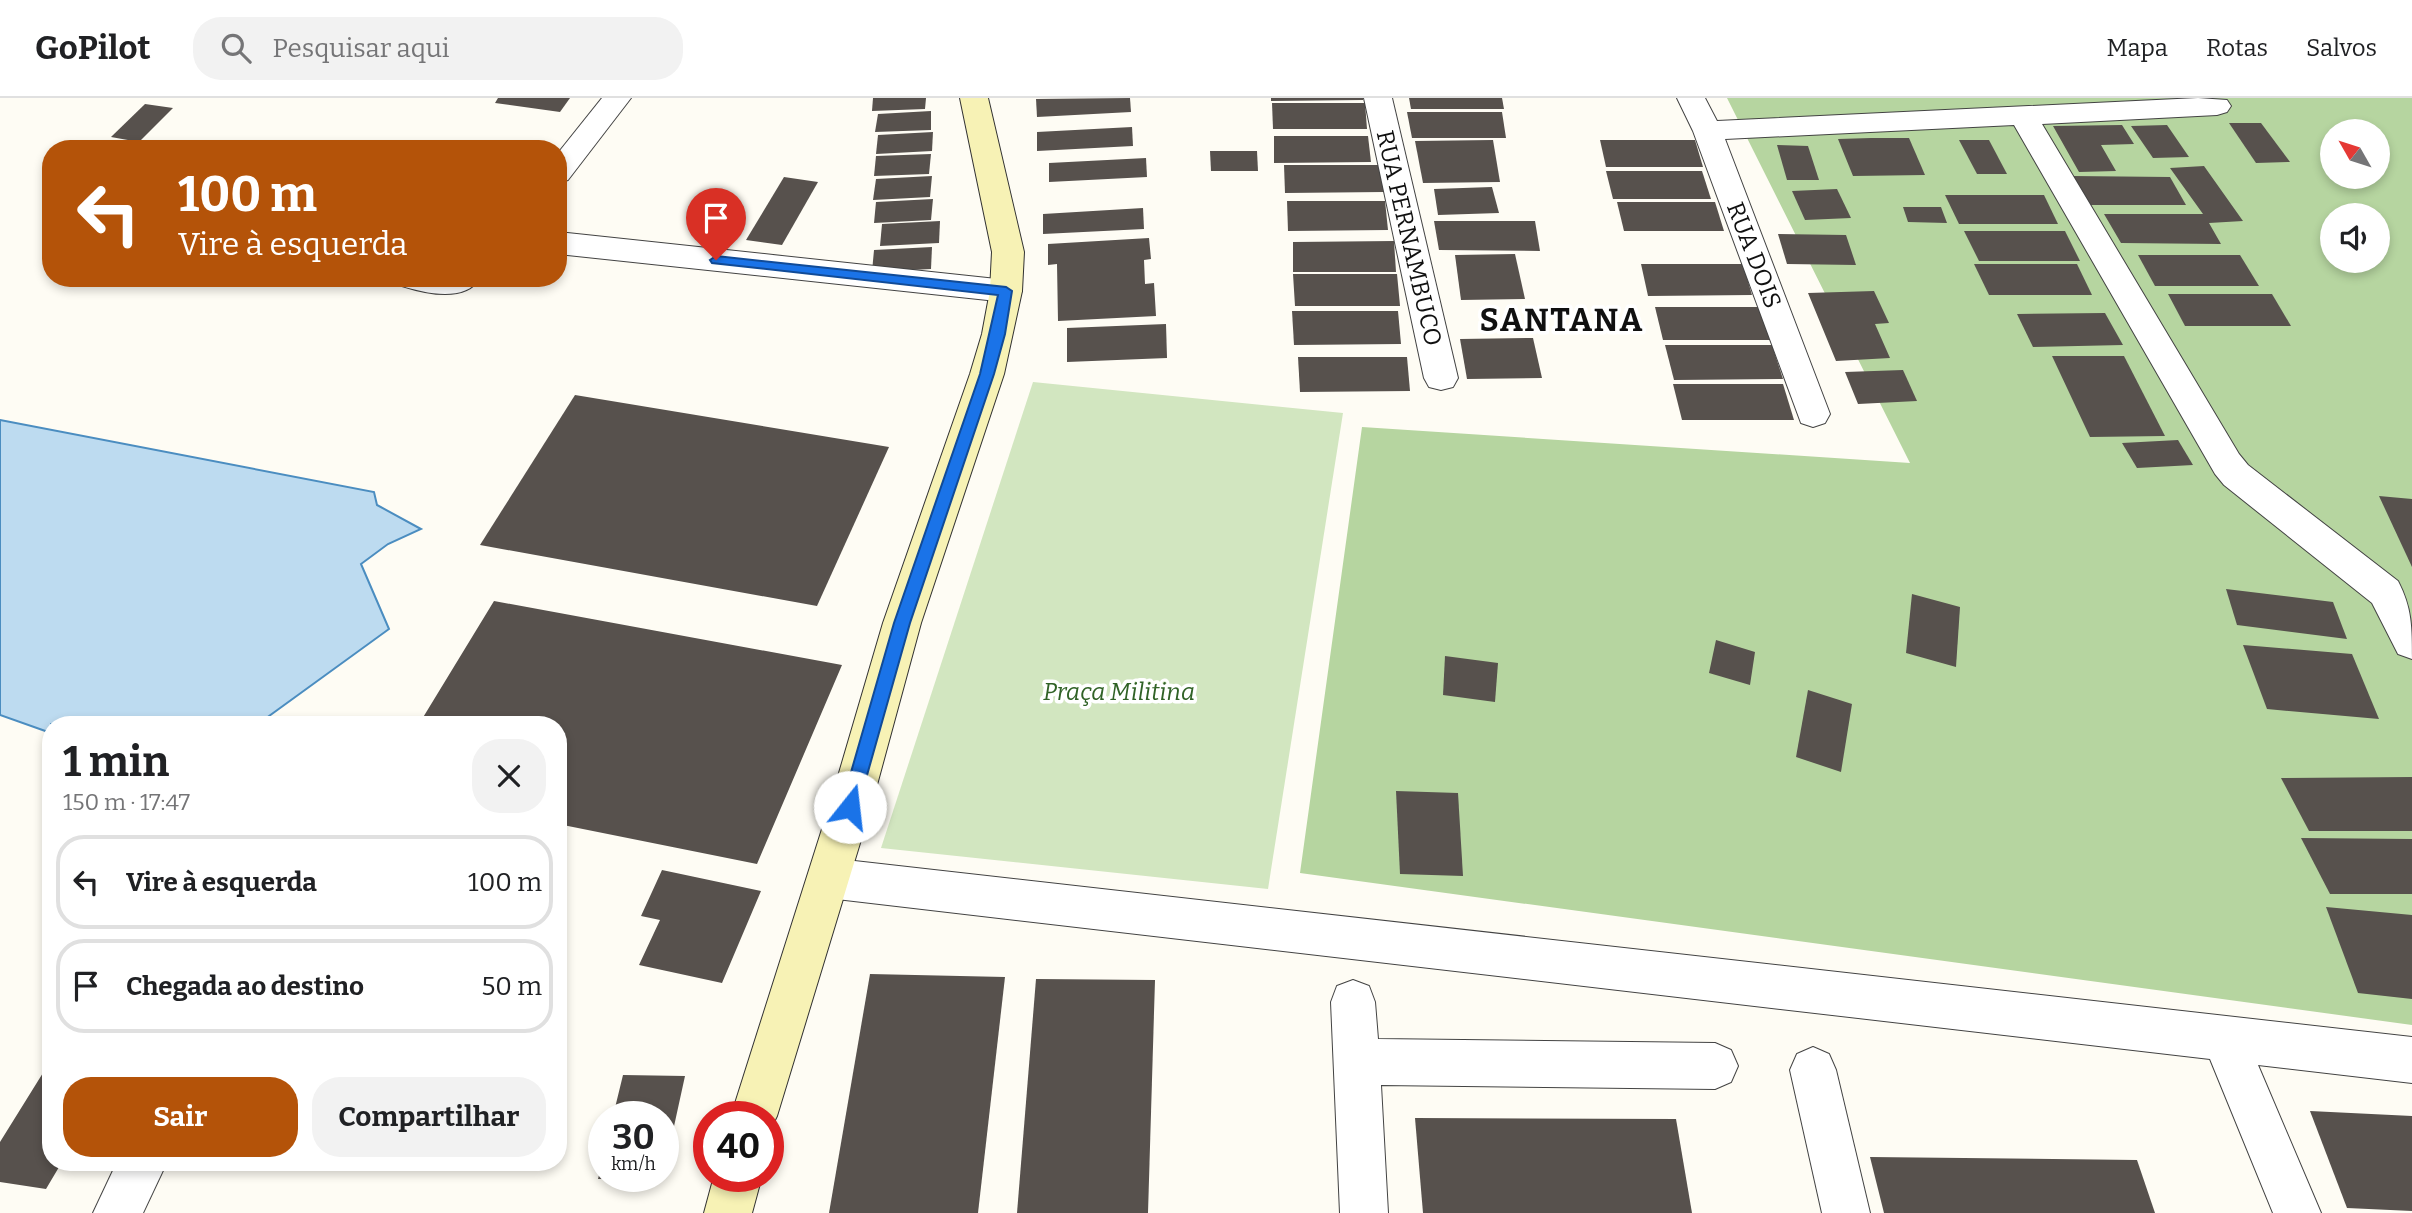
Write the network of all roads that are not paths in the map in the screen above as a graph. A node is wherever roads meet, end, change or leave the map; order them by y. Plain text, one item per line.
1 (617, 98) edge
2 (974, 98) edge
3 (1378, 98) edge
4 (1690, 98) edge
5 (2217, 106) dead end
6 (2023, 116) junction
7 (1707, 131) junction
8 (567, 162) edge
9 (567, 244) edge
10 (1006, 291) junction
11 (1441, 378) dead end
12 (1813, 414) dead end
13 (2412, 643) edge
14 (828, 878) junction
15 (1353, 1002) dead end
16 (2224, 1039) junction
17 (2412, 1060) edge
18 (1356, 1062) junction
19 (1714, 1066) dead end
20 (1813, 1070) dead end
21 (759, 1101) edge
22 (138, 1171) edge
23 (734, 1192) edge
24 (117, 1213) edge
25 (729, 1213) edge
26 (1364, 1213) edge
27 (1846, 1213) edge
28 (2297, 1213) edge

1 - 8 street
2 - 10 street
3 - 11 street, RUA PERNAMBUCO
4 - 7 street, RUA DOIS
5 - 6 street
6 - 7 street
6 - 13 street
7 - 12 street, RUA DOIS
9 - 10 street
10 - 14 street
14 - 16 street
14 - 21 street
15 - 18 street
16 - 17 street
16 - 28 street
18 - 19 street
18 - 26 street
20 - 27 street
22 - 24 street
23 - 25 street

